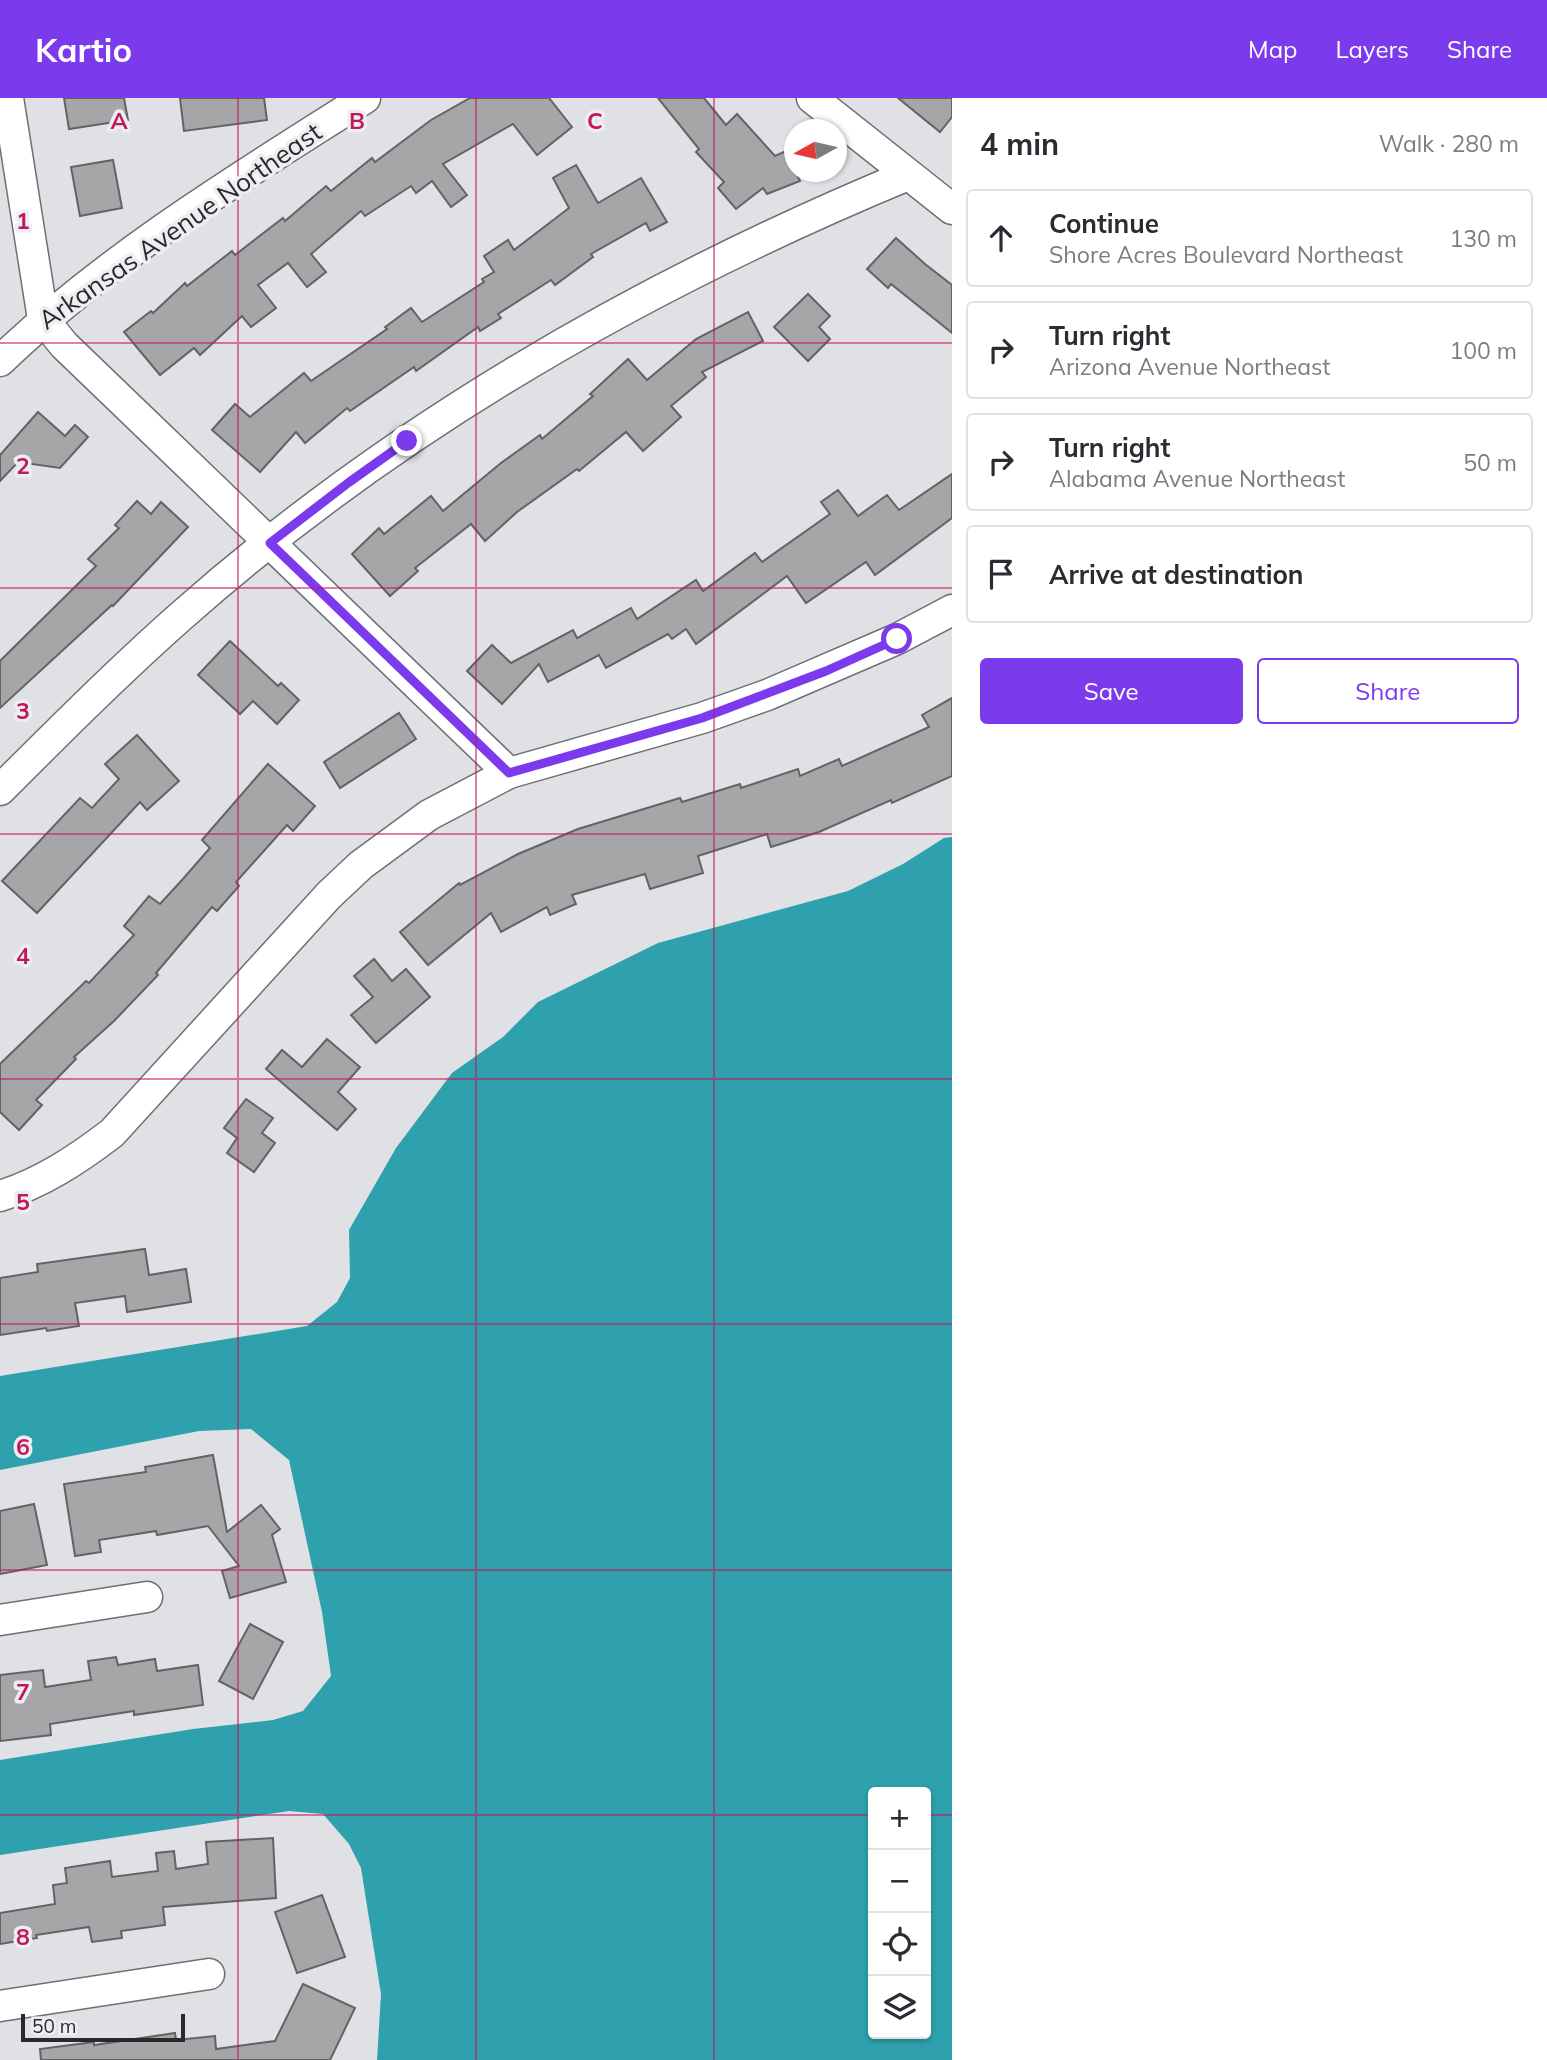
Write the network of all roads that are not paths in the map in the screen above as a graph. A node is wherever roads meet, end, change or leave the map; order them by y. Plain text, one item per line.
1 (8, 98) edge
2 (365, 98) edge
3 (812, 98) edge
4 (908, 174) junction
5 (952, 209) edge
6 (43, 319) junction
7 (0, 361) edge
8 (270, 543) junction
9 (952, 610) edge
10 (509, 773) junction
11 (0, 790) edge
12 (4, 1189) edge
13 (147, 1597) dead end
14 (0, 1620) edge
15 (209, 1974) dead end
16 (0, 2006) edge

1 - 6 street
2 - 6 street, Arkansas Avenue Northeast
3 - 4 street
4 - 5 street
4 - 8 street
6 - 7 street, Arkansas Avenue Northeast
6 - 8 street
8 - 10 street
8 - 11 street
9 - 10 street
10 - 12 street
13 - 14 street
15 - 16 street

